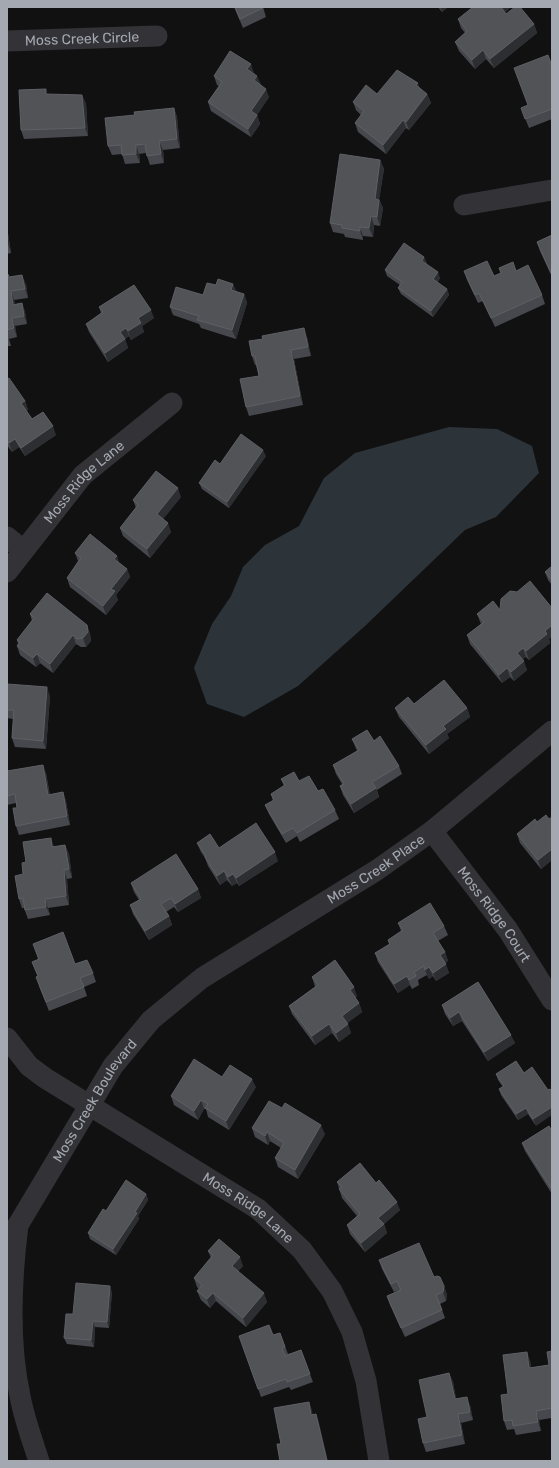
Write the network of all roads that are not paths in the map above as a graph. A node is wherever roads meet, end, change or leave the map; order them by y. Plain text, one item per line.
1 (157, 36) dead end
2 (7, 41) edge
3 (552, 190) edge
4 (464, 205) dead end
5 (172, 403) dead end
6 (7, 537) edge
7 (23, 550) junction
8 (7, 572) edge
9 (552, 730) edge
10 (432, 831) junction
11 (188, 989) joint
12 (552, 1000) edge
13 (7, 1038) edge
14 (89, 1106) junction
15 (12, 1232) edge
16 (39, 1461) edge
17 (379, 1461) edge

1 - 2 street, Moss Creek Circle
3 - 4 street
5 - 7 street, Moss Ridge Lane
6 - 7 street
7 - 8 street, Moss Ridge Lane
9 - 10 street, Moss Creek Place
10 - 11 street, Moss Creek Place
10 - 12 street, Moss Ridge Court
11 - 14 street, Moss Creek Boulevard
13 - 14 street, Moss Ridge Lane
14 - 15 street, Moss Creek Boulevard
14 - 17 street, Moss Ridge Lane
15 - 16 street, Moss Creek Boulevard

